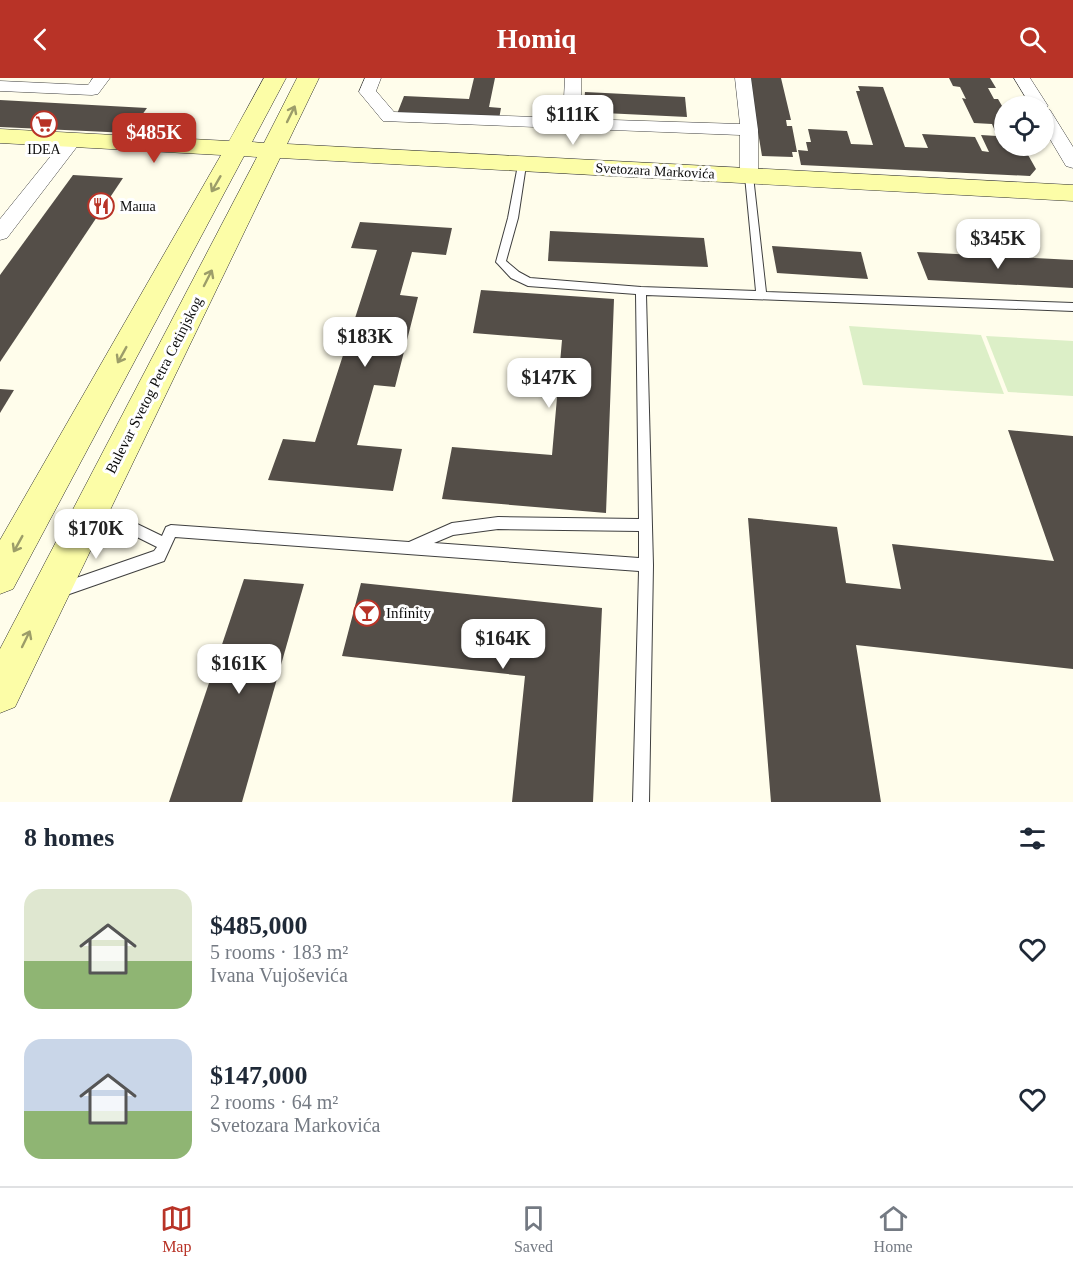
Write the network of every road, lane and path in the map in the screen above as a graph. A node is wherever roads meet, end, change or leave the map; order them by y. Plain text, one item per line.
1 (275, 78) edge
2 (308, 78) edge
3 (373, 78) edge
4 (573, 78) edge
5 (743, 78) edge
6 (1022, 78) edge
7 (97, 84) edge
8 (0, 86) edge
9 (1034, 96) edge
10 (572, 124) junction
11 (749, 130) junction
12 (1054, 131) edge
13 (0, 136) edge
14 (74, 140) junction
15 (237, 147) junction
16 (273, 150) junction
17 (1073, 162) edge
18 (522, 165) junction
19 (749, 176) junction
20 (1073, 193) edge
21 (0, 234) edge
22 (641, 291) junction
23 (761, 294) junction
24 (1073, 308) edge
25 (92, 508) junction
26 (644, 525) junction
27 (410, 548) junction
28 (162, 550) junction
29 (646, 565) junction
30 (0, 576) edge
31 (49, 594) junction
32 (0, 692) edge
33 (641, 802) edge

1 - 15 main road
16 -> 2 main road, Bulevar Svetog Petra Cetinjskog
3 - 10 street
4 - 10 street
5 - 11 street
6 - 9 street
7 - 8 street
10 - 11 street
11 - 19 street
12 - 17 street
13 - 14 main road, Svetozara Markovića
14 - 15 main road, Svetozara Markovića
14 - 21 street
15 - 16 main road, Svetozara Markovića
15 -> 30 main road
16 - 18 main road, Svetozara Markovića
25 -> 16 main road, Bulevar Svetog Petra Cetinjskog
18 - 19 main road, Svetozara Markovića
18 - 22 lane
19 - 20 main road, Svetozara Markovića
19 - 23 lane
22 - 23 lane
22 - 26 lane
23 - 24 lane
25 - 28 lane
25 - 31 main road, Bulevar Svetog Petra Cetinjskog
26 - 27 lane
26 - 29 lane
27 - 28 lane
27 - 29 lane
28 - 31 lane
29 - 33 lane
32 -> 31 main road, Bulevar Svetog Petra Cetinjskog

